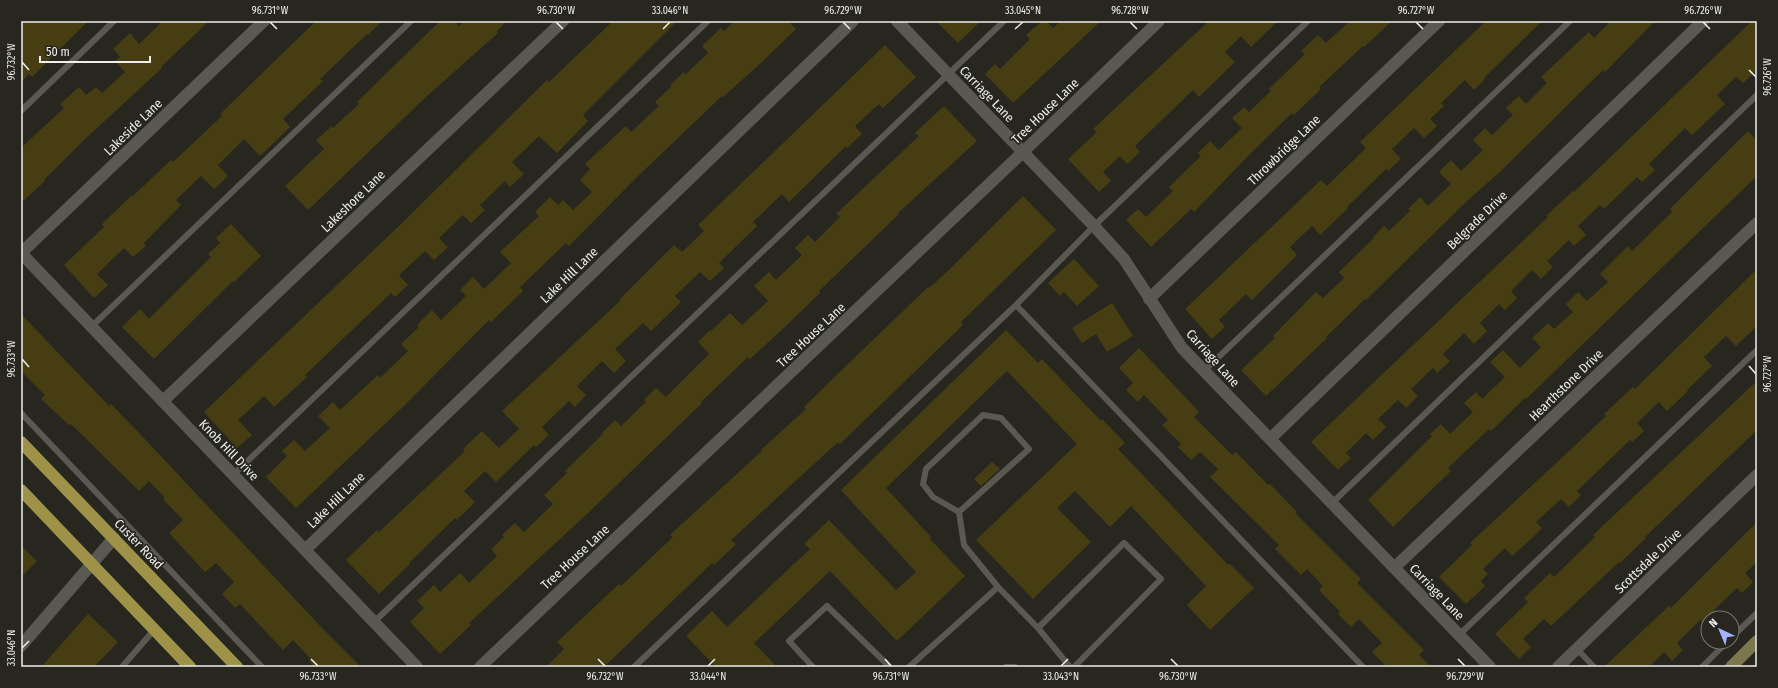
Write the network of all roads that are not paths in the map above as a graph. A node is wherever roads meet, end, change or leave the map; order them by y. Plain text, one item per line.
1 (114, 21) edge
2 (264, 21) edge
3 (411, 21) edge
4 (563, 21) edge
5 (708, 21) edge
6 (853, 21) edge
7 (898, 21) edge
8 (1004, 21) edge
9 (1159, 21) edge
10 (1308, 21) edge
11 (1439, 21) edge
12 (1570, 21) edge
13 (1703, 21) edge
14 (948, 74) junction
15 (1757, 95) edge
16 (21, 111) edge
17 (1023, 152) junction
18 (1757, 223) edge
19 (1094, 226) junction
20 (21, 253) edge
21 (1149, 299) junction
22 (1016, 305) junction
23 (91, 327) junction
24 (1757, 350) edge
25 (1204, 371) junction
26 (163, 402) junction
27 (21, 413) edge
28 (1270, 439) junction
29 (21, 442) edge
30 (233, 475) junction
31 (1757, 475) edge
32 (21, 490) edge
33 (1332, 503) junction
34 (959, 512) junction
35 (114, 538) junction
36 (305, 550) junction
37 (91, 564) junction
38 (1394, 568) junction
39 (998, 587) junction
40 (1757, 613) edge
41 (374, 622) junction
42 (1038, 628) junction
43 (154, 630) junction
44 (1740, 630) edge
45 (1459, 634) junction
46 (1757, 641) edge
47 (21, 646) edge
48 (1576, 649) junction
49 (1719, 650) edge
50 (122, 667) edge
51 (190, 667) edge
52 (237, 667) edge
53 (262, 667) edge
54 (417, 667) edge
55 (480, 667) edge
56 (634, 667) edge
57 (813, 667) edge
58 (890, 667) edge
59 (909, 667) edge
60 (1006, 667) edge
61 (1016, 667) edge
62 (1070, 667) edge
63 (1074, 667) edge
64 (1363, 667) edge
65 (1490, 667) edge
66 (1558, 667) edge
67 (1594, 667) edge
68 (1702, 667) edge
69 (1731, 667) edge

1 - 16 lane
2 - 20 street, Lakeside Lane
3 - 23 lane
4 - 26 street, Lakeshore Lane
5 - 30 lane
6 - 36 street, Lake Hill Lane
7 - 14 street, Carriage Lane
8 - 14 lane
9 - 17 street, Tree House Lane
10 - 19 lane
11 - 21 street, Throwbridge Lane
12 - 25 lane
13 - 28 street, Belgrade Drive
14 - 17 street, Carriage Lane
14 - 41 lane
15 - 33 lane
17 - 19 street, Carriage Lane
17 - 55 street, Tree House Lane
18 - 38 street, Hearthstone Drive
19 - 21 street, Carriage Lane
19 - 22 lane
20 - 23 street, Knob Hill Drive
21 - 25 street, Carriage Lane
22 - 56 lane
22 - 64 lane
23 - 26 street, Knob Hill Drive
24 - 45 lane
25 - 28 street, Carriage Lane
26 - 30 street, Knob Hill Drive
27 - 53 lane
28 - 33 street, Carriage Lane
29 - 35 main road, Custer Road
30 - 36 street, Knob Hill Drive
31 - 48 street, Scottsdale Drive
32 - 37 main road
33 - 38 street, Carriage Lane
34 - 34 lane
34 - 39 lane
35 - 37 street
35 - 52 main road, Custer Road
36 - 41 street, Knob Hill Drive
37 - 43 main road
37 - 47 street
38 - 45 street, Carriage Lane
39 - 42 lane
39 - 59 lane
40 - 44 lane
41 - 54 street, Knob Hill Drive
42 - 62 lane
42 - 63 lane
43 - 50 lane
43 - 51 main road
45 - 65 street, Carriage Lane
46 - 69 main road
48 - 66 street, Scottsdale Drive
48 - 67 lane
49 - 68 lane
57 - 58 lane
60 - 61 lane

